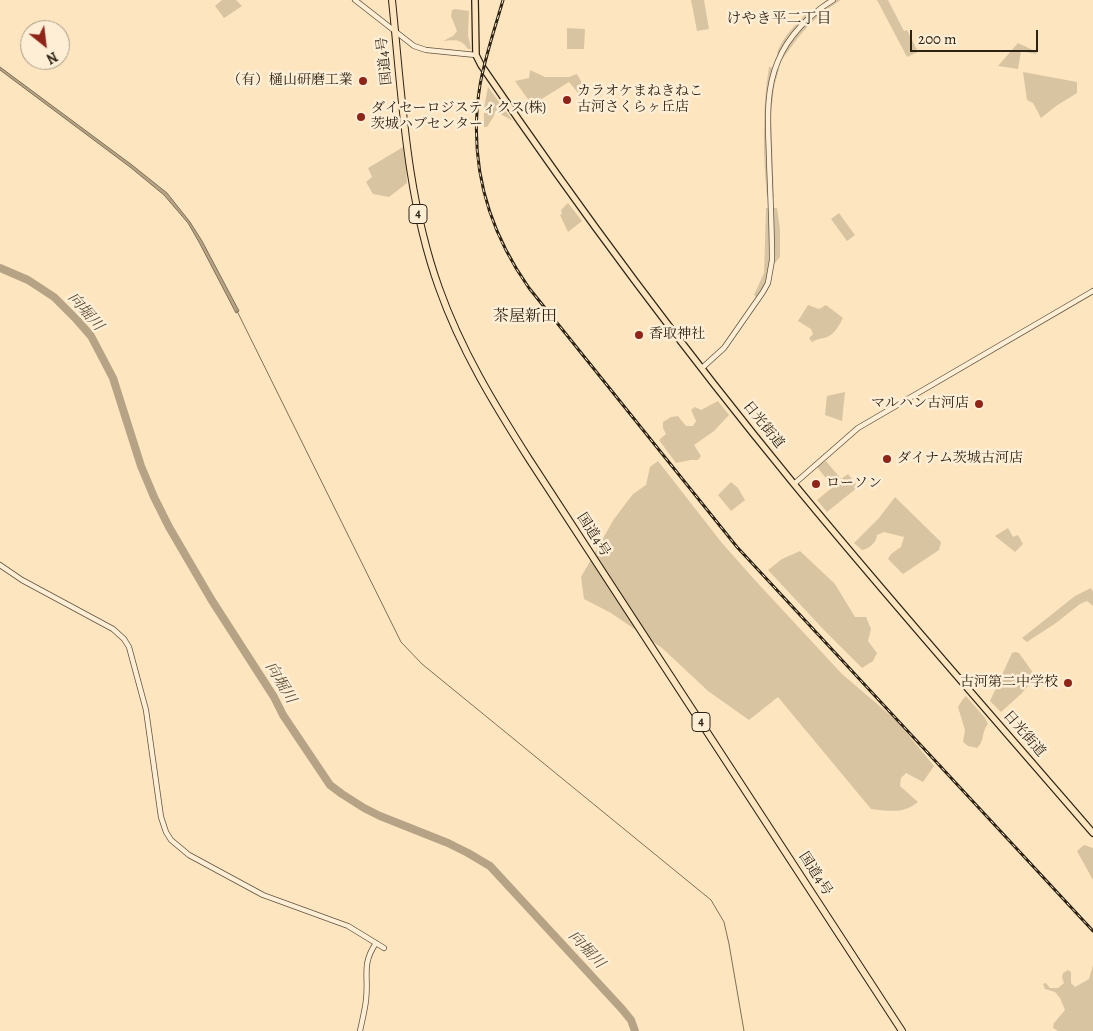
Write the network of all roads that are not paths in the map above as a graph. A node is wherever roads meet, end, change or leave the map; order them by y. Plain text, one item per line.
1 (355, 0) edge
2 (392, 0) edge
3 (474, 0) edge
4 (833, 0) edge
5 (395, 32) junction
6 (476, 55) junction
7 (1093, 292) edge
8 (702, 368) junction
9 (794, 484) junction
10 (0, 565) edge
11 (1093, 833) edge
12 (376, 943) junction
13 (384, 948) dead end
14 (360, 1031) edge
15 (902, 1031) edge

1 - 5 street
2 - 5 highway, 国道4号 / 4
3 - 6 main road, 日光街道
4 - 8 street
5 - 6 street
5 - 15 highway, 国道4号 / 4
6 - 8 main road, 日光街道
7 - 9 street
8 - 9 main road, 日光街道
9 - 11 main road, 日光街道
10 - 12 street
12 - 13 street
12 - 14 street

